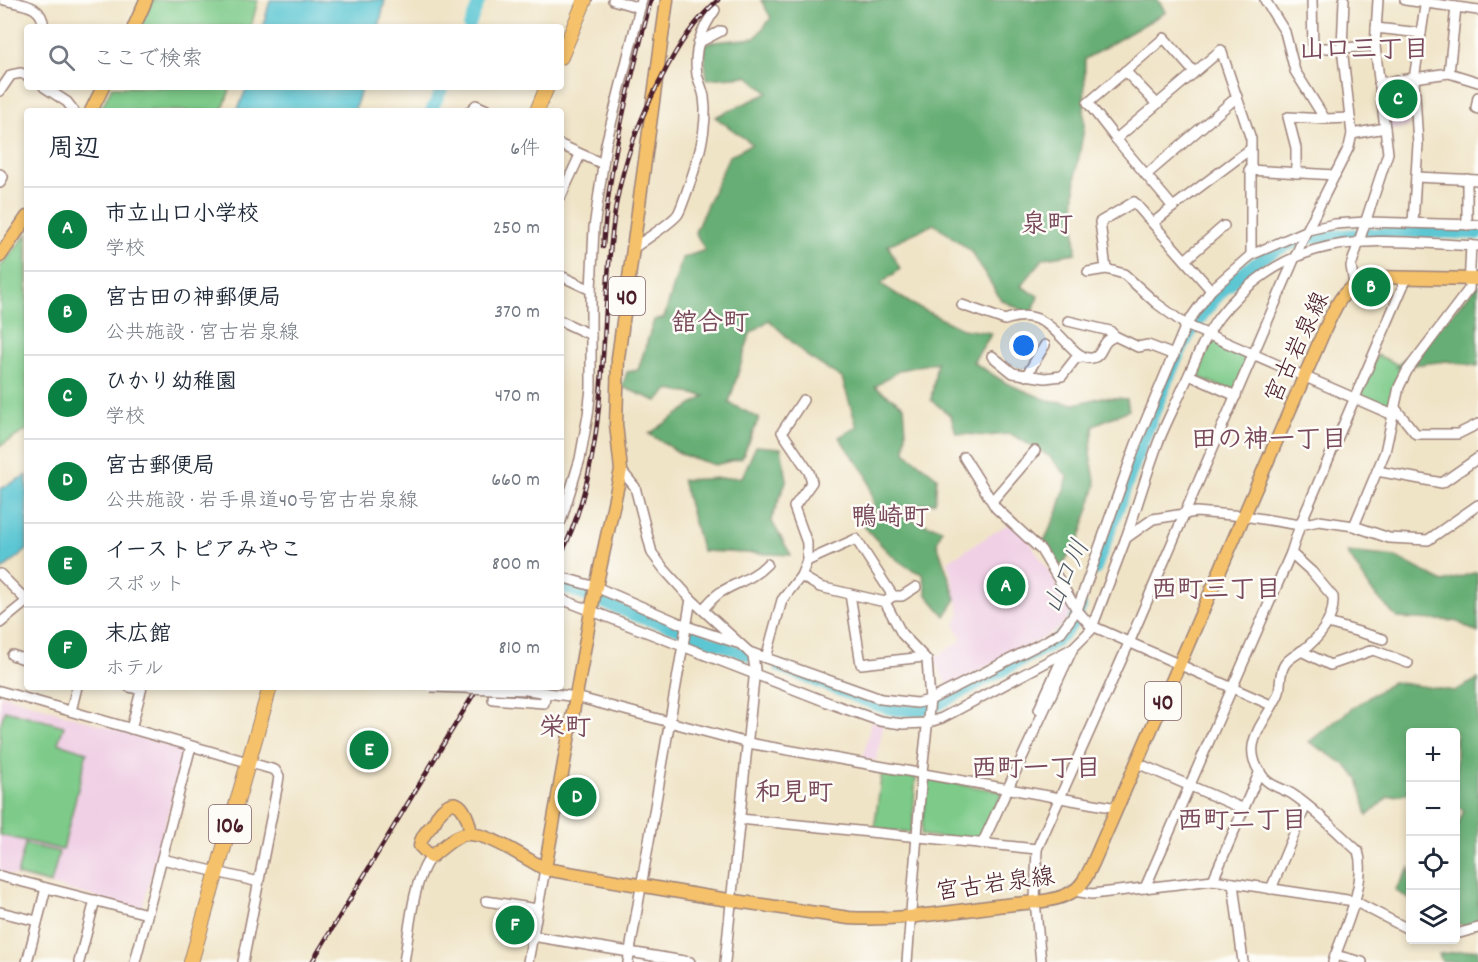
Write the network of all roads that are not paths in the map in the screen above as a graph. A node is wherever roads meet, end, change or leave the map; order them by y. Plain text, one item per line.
1 (4, 0) edge
2 (146, 0) edge
3 (585, 0) edge
4 (613, 0) edge
5 (668, 0) edge
6 (1265, 0) edge
7 (1312, 0) edge
8 (1344, 0) edge
9 (1378, 0) edge
10 (1405, 0) edge
11 (1425, 1) edge
12 (641, 4) edge
13 (1456, 7) junction
14 (715, 10) dead end
15 (1478, 10) edge
16 (43, 24) edge
17 (135, 24) edge
18 (1376, 28) junction
19 (721, 31) dead end
20 (1421, 33) junction
21 (698, 43) junction
22 (1375, 46) junction
23 (1341, 48) junction
24 (564, 50) edge
25 (1125, 71) junction
26 (1194, 72) junction
27 (1449, 73) junction
28 (24, 74) edge
29 (4, 77) edge
30 (1414, 79) junction
31 (1478, 82) edge
32 (1379, 83) junction
33 (55, 90) edge
34 (102, 90) edge
35 (547, 90) edge
36 (0, 91) edge
37 (1237, 97) junction
38 (1478, 97) edge
39 (1157, 104) junction
40 (72, 108) edge
41 (93, 108) edge
42 (538, 108) edge
43 (1478, 109) edge
44 (1350, 118) junction
45 (1325, 119) junction
46 (1385, 128) junction
47 (1352, 134) junction
48 (1116, 139) junction
49 (564, 147) edge
50 (1250, 150) junction
51 (580, 155) junction
52 (603, 164) junction
53 (1249, 170) junction
54 (1296, 173) junction
55 (0, 174) edge
56 (1146, 175) junction
57 (1335, 175) junction
58 (1416, 177) junction
59 (1467, 179) junction
60 (1478, 180) edge
61 (0, 183) edge
62 (564, 190) edge
63 (1173, 207) junction
64 (24, 221) edge
65 (1366, 222) junction
66 (1153, 223) junction
67 (1413, 223) junction
68 (1467, 225) junction
69 (1478, 225) edge
70 (1224, 226) dead end
71 (1306, 232) junction
72 (1359, 242) junction
73 (1475, 245) edge
74 (634, 248) junction
75 (1251, 255) junction
76 (0, 256) edge
77 (1297, 256) junction
78 (1185, 260) junction
79 (1106, 269) junction
80 (1088, 272) dead end
81 (564, 277) edge
82 (1407, 277) junction
83 (1474, 279) edge
84 (1354, 284) junction
85 (591, 290) junction
86 (1211, 291) junction
87 (962, 305) dead end
88 (1068, 321) dead end
89 (564, 323) edge
90 (1188, 326) junction
91 (1206, 334) junction
92 (591, 335) junction
93 (1115, 336) junction
94 (1045, 345) dead end
95 (1174, 355) junction
96 (1254, 355) junction
97 (992, 356) dead end
98 (1082, 357) junction
99 (1189, 375) junction
100 (1026, 376) junction
101 (1304, 376) junction
102 (1236, 396) junction
103 (1354, 398) junction
104 (803, 400) dead end
105 (1394, 411) junction
106 (1478, 424) edge
107 (1035, 451) dead end
108 (964, 457) dead end
109 (1478, 458) edge
110 (621, 470) junction
111 (1377, 471) junction
112 (564, 500) edge
113 (993, 500) junction
114 (1478, 505) edge
115 (1185, 514) junction
116 (1244, 516) junction
117 (1300, 525) junction
118 (1354, 526) junction
119 (1126, 538) junction
120 (1291, 553) junction
121 (807, 561) junction
122 (767, 564) dead end
123 (0, 574) edge
124 (801, 576) junction
125 (564, 578) edge
126 (916, 587) dead end
127 (596, 589) junction
128 (850, 594) junction
129 (24, 598) edge
130 (691, 599) junction
131 (889, 599) junction
132 (564, 600) edge
133 (24, 603) edge
134 (592, 609) junction
135 (703, 609) junction
136 (1077, 610) junction
137 (0, 623) edge
138 (1328, 623) junction
139 (1091, 626) junction
140 (686, 627) junction
141 (1383, 639) dead end
142 (1129, 643) junction
143 (683, 644) junction
144 (1073, 648) junction
145 (748, 651) junction
146 (1301, 651) junction
147 (1064, 654) junction
148 (12, 656) dead end
149 (924, 657) junction
150 (766, 658) junction
151 (24, 659) edge
152 (1408, 663) dead end
153 (1179, 665) junction
154 (755, 671) junction
155 (1232, 688) junction
156 (76, 690) edge
157 (142, 690) edge
158 (269, 690) edge
159 (494, 690) edge
160 (526, 690) edge
161 (0, 692) edge
162 (546, 693) junction
163 (576, 697) junction
164 (930, 700) junction
165 (1271, 705) junction
166 (71, 711) junction
167 (926, 722) junction
168 (669, 723) junction
169 (132, 729) junction
170 (748, 742) junction
171 (191, 746) junction
172 (248, 761) junction
173 (1137, 762) junction
174 (1260, 771) junction
175 (922, 772) junction
176 (1189, 786) junction
177 (1006, 788) junction
178 (1061, 798) junction
179 (1306, 805) junction
180 (1117, 808) junction
181 (1244, 809) junction
182 (740, 819) junction
183 (471, 833) junction
184 (917, 837) junction
185 (982, 844) junction
186 (1037, 849) junction
187 (431, 856) junction
188 (162, 859) junction
189 (545, 869) junction
190 (218, 871) junction
191 (0, 876) edge
192 (1213, 880) junction
193 (259, 882) junction
194 (1233, 883) junction
195 (641, 885) junction
196 (46, 888) junction
197 (1144, 888) junction
198 (1271, 889) junction
199 (1074, 891) junction
200 (95, 900) junction
201 (732, 900) junction
202 (486, 901) dead end
203 (1035, 901) junction
204 (1354, 901) junction
205 (537, 909) junction
206 (0, 912) edge
207 (147, 914) junction
208 (911, 916) junction
209 (37, 921) junction
210 (1406, 928) edge
211 (1478, 928) edge
212 (1460, 933) edge
213 (532, 936) junction
214 (630, 951) junction
215 (1334, 958) edge
216 (27, 962) edge
217 (80, 962) edge
218 (135, 962) edge
219 (191, 962) edge
220 (243, 962) edge
221 (404, 962) edge
222 (528, 962) edge
223 (628, 962) edge
224 (690, 962) edge
225 (725, 962) edge
226 (907, 962) edge
227 (1041, 962) edge
228 (1243, 962) edge
229 (1362, 962) edge

1 - 16 street
2 - 17 main road
3 - 24 highway
4 - 12 street
5 - 74 main road, 40
6 - 45 street
7 - 23 street
8 - 23 street
9 - 18 street
10 - 11 street
11 - 13 street
11 - 20 street
12 - 52 street
13 - 15 street
13 - 27 street
14 - 21 street
18 - 20 street
18 - 22 street
19 - 21 street
20 - 30 street
21 - 74 street
22 - 23 street
22 - 32 street
23 - 44 street
25 - 26 street
25 - 39 street
25 - 48 street
26 - 37 street
26 - 39 street
27 - 30 street
27 - 31 street
28 - 29 street
29 - 36 street
30 - 32 street
30 - 58 street
32 - 46 street
33 - 40 street
34 - 41 main road
35 - 42 highway
37 - 50 street
37 - 56 street
38 - 43 street
39 - 48 street
44 - 45 street
44 - 47 street
45 - 54 street
46 - 47 street
46 - 65 street
47 - 57 street
48 - 56 street
49 - 51 street
50 - 53 street
50 - 63 street
51 - 52 street
51 - 62 street
52 - 85 street
53 - 54 street
53 - 75 street
54 - 57 street
55 - 61 street
56 - 63 street
57 - 71 street
58 - 59 street
58 - 67 street
59 - 60 street
59 - 68 street
63 - 66 street
64 - 76 main road
65 - 67 street
65 - 71 street
65 - 72 street
66 - 78 street
66 - 79 street
67 - 68 street
68 - 69 street
70 - 78 street
71 - 75 street
71 - 77 street
72 - 73 street
72 - 77 street
72 - 84 street
73 - 83 street
74 - 110 main road, 40
75 - 86 street
77 - 91 street
77 - 96 street
78 - 86 street
79 - 80 street
79 - 90 street
81 - 85 street
82 - 83 main road, 宮古岩泉線
82 - 84 main road, 宮古岩泉線
82 - 103 street
83 - 105 street
84 - 101 main road, 宮古岩泉線 / 40
85 - 92 street
86 - 90 street
87 - 98 street
88 - 93 street
89 - 92 street
90 - 91 street
90 - 95 street
91 - 96 street
91 - 99 street
92 - 112 street
93 - 95 street
93 - 98 street
94 - 100 street
95 - 136 street
96 - 101 street
96 - 102 street
97 - 100 street
98 - 100 street
99 - 102 street
99 - 119 street
101 - 103 street
101 - 116 main road, 宮古岩泉線 / 40
102 - 115 street
103 - 105 street
103 - 117 street
104 - 121 street
105 - 106 street
105 - 111 street
107 - 113 street
108 - 113 street
109 - 111 street
110 - 127 main road, 40
110 - 130 street
111 - 118 street
113 - 136 street
114 - 118 street
115 - 116 street
115 - 119 street
115 - 142 street
116 - 117 street
116 - 153 main road, 宮古岩泉線 / 40
117 - 118 street
117 - 120 street
119 - 139 street
120 - 138 street
120 - 155 street
121 - 124 street
121 - 131 street
122 - 135 street
123 - 129 street
124 - 128 street
124 - 150 street
125 - 127 street
126 - 131 street
127 - 134 main road, 40
127 - 140 street
128 - 131 street
128 - 149 street
130 - 135 street
130 - 140 street
131 - 149 street
132 - 134 street
133 - 137 street
134 - 143 street
134 - 163 main road, 40
135 - 145 street
136 - 139 street
136 - 164 street
138 - 141 street
138 - 146 street
139 - 142 street
139 - 144 street
140 - 143 street
140 - 145 street
142 - 153 street
142 - 178 street
143 - 154 street
143 - 168 street
144 - 147 street
144 - 177 street
145 - 150 street
145 - 154 street
146 - 152 street
146 - 165 street
147 - 167 street
147 - 177 street
148 - 151 street
149 - 164 street
150 - 164 street
153 - 155 street
153 - 173 main road, 宮古岩泉線 / 40
154 - 167 street
154 - 170 street
155 - 165 street
155 - 176 street
156 - 166 street
157 - 169 street
158 - 172 highway, 106
159 - 162 street
160 - 162 street, bridge
161 - 166 street
162 - 163 street
163 - 168 street
163 - 189 main road, 40
164 - 167 street
165 - 174 street
166 - 169 street
167 - 175 street
168 - 170 street
168 - 195 street
169 - 171 street
170 - 175 street
170 - 182 street
171 - 172 street
171 - 188 street
172 - 190 highway, 106
172 - 193 street
173 - 176 street
173 - 180 main road, 宮古岩泉線 / 40
174 - 179 street
174 - 181 street
175 - 177 street
175 - 184 street
176 - 181 street
176 - 197 street
177 - 178 street
177 - 185 street
178 - 180 street
178 - 186 street
179 - 198 street
179 - 204 street
180 - 199 main road, 宮古岩泉線 / 40
181 - 192 street
182 - 184 street
182 - 201 street
183 - 187 main road
183 - 187 main road
183 - 189 main road, 宮古岩泉線
184 - 185 street
184 - 208 street
185 - 186 street
186 - 203 street
187 - 221 street
188 - 190 street
188 - 207 street
189 - 195 main road, 宮古岩泉線
189 - 205 street
190 - 193 street
190 - 219 highway, 106
191 - 196 street
192 - 194 street
192 - 197 street
193 - 220 street
194 - 198 street
194 - 228 street
195 - 201 main road, 宮古岩泉線
195 - 214 street
196 - 200 street
196 - 209 street
197 - 199 street
198 - 204 street
199 - 203 main road, 宮古岩泉線
200 - 207 street
200 - 217 street
201 - 208 main road, 宮古岩泉線
201 - 225 street
202 - 205 street
203 - 208 main road, 宮古岩泉線
203 - 227 street
204 - 210 street
204 - 215 street
205 - 213 street
206 - 209 street
207 - 218 street
208 - 226 street
209 - 216 street
211 - 212 street
213 - 214 street
213 - 222 street
214 - 223 street
214 - 224 street
215 - 229 street

